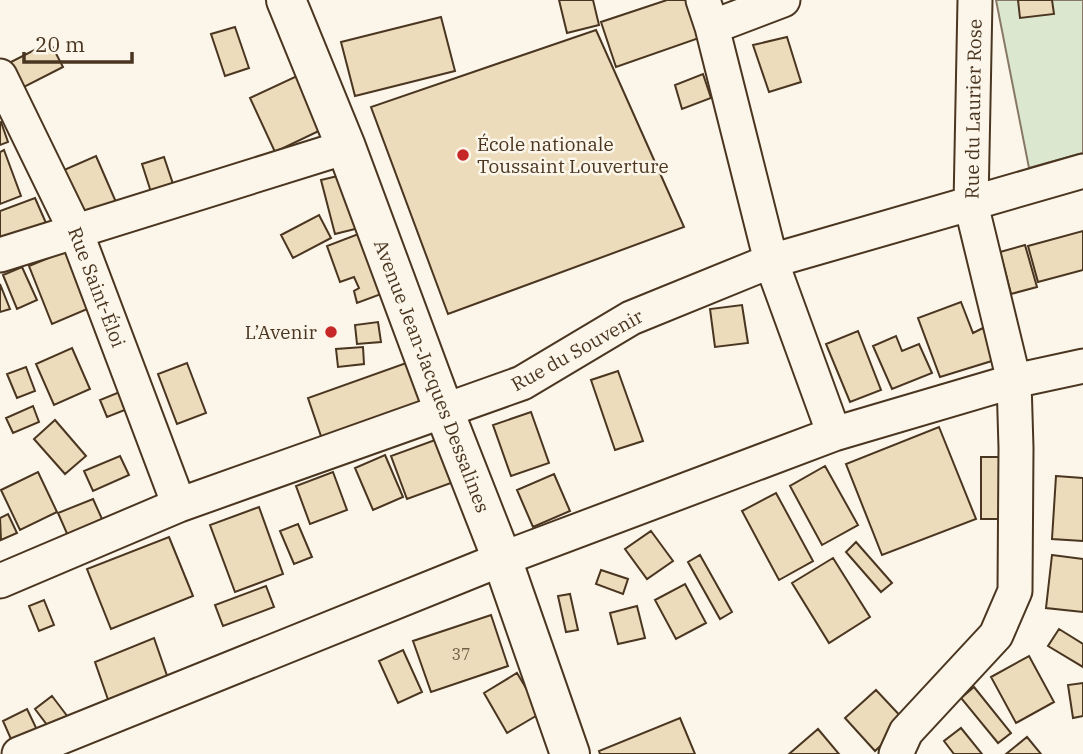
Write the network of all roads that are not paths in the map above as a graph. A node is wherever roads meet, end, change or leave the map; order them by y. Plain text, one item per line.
1 (286, 0) edge
2 (783, 0) edge
3 (975, 0) edge
4 (708, 13) edge
5 (0, 76) edge
6 (346, 147) junction
7 (1083, 171) edge
8 (971, 204) junction
9 (76, 232) junction
10 (0, 255) edge
11 (771, 261) junction
12 (1083, 366) edge
13 (1014, 381) junction
14 (444, 411) junction
15 (834, 434) junction
16 (179, 505) junction
17 (502, 559) junction
18 (0, 581) edge
19 (19, 754) edge
20 (570, 754) edge
21 (896, 754) edge

1 - 6 main road, Avenue Jean-Jacques Dessalines
2 - 4 street
3 - 8 street, Rue du Laurier Rose
4 - 11 street
5 - 9 street, Rue Saint-Éloi
6 - 9 street
6 - 14 main road, Avenue Jean-Jacques Dessalines
7 - 8 street, Rue du Souvenir
8 - 11 street, Rue du Souvenir
8 - 13 street, Rue du Laurier Rose
9 - 10 street
9 - 16 street, Rue Saint-Éloi
11 - 14 street, Rue du Souvenir
11 - 15 street
12 - 13 street
13 - 15 street
13 - 21 street, Rue du Laurier Rose
14 - 16 street, Rue du Souvenir
14 - 17 main road, Avenue Jean-Jacques Dessalines
15 - 17 street
16 - 18 street, Rue du Souvenir
17 - 19 street
17 - 20 main road, Avenue Jean-Jacques Dessalines

